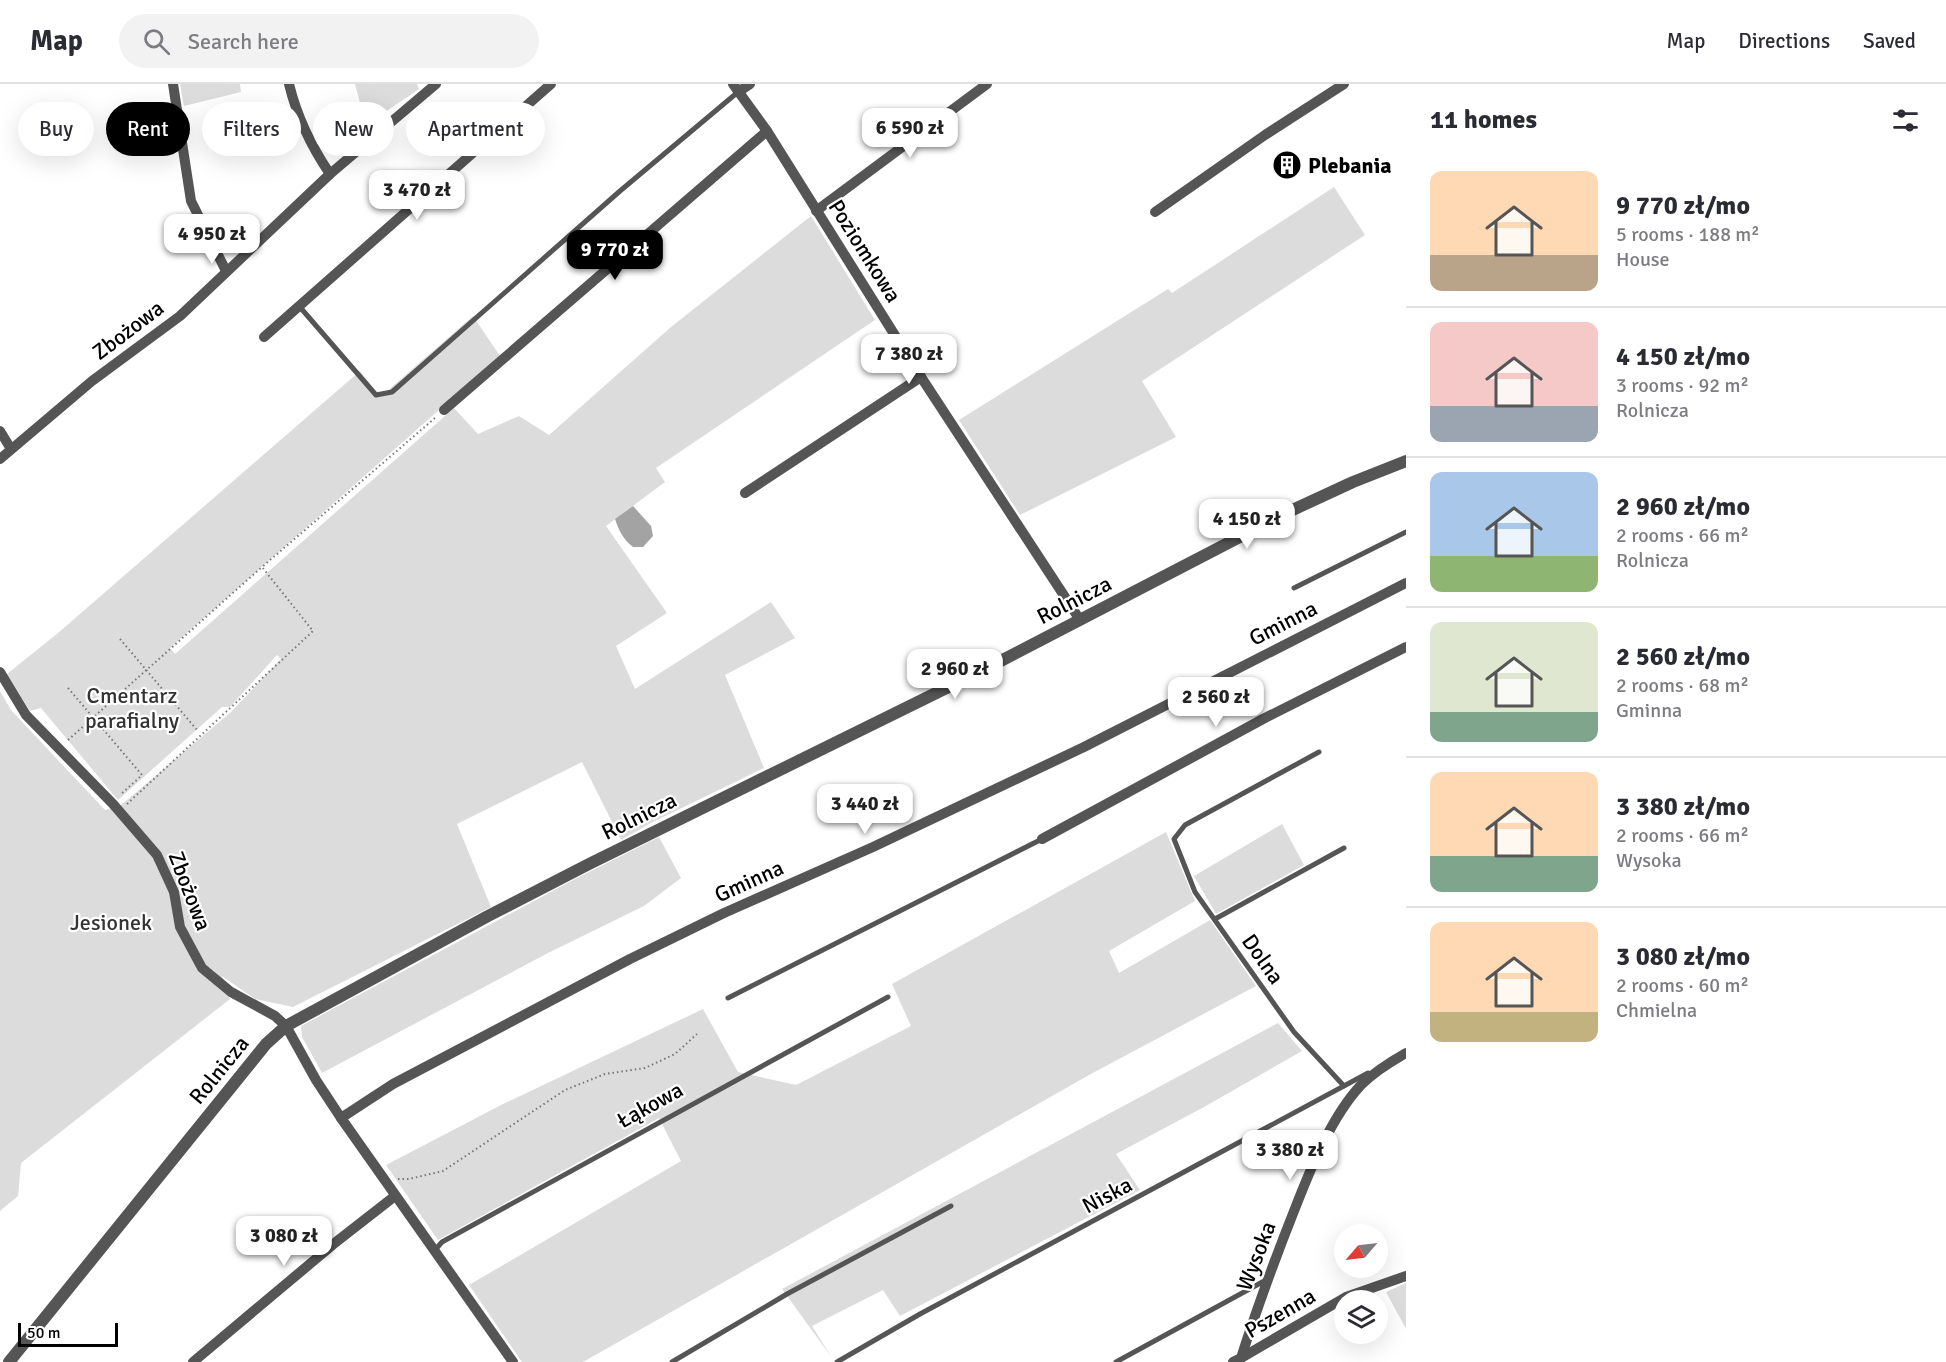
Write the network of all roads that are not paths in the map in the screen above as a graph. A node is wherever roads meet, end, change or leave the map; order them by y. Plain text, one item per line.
1 (173, 84) edge
2 (289, 84) edge
3 (436, 84) edge
4 (551, 84) edge
5 (750, 84) edge
6 (987, 84) edge
7 (1344, 84) edge
8 (735, 88) edge
9 (767, 131) junction
10 (330, 174) junction
11 (816, 211) junction
12 (1155, 212) dead end
13 (226, 271) junction
14 (298, 306) junction
15 (264, 336) dead end
16 (921, 377) junction
17 (444, 410) road end
18 (0, 431) edge
19 (11, 449) junction
20 (0, 459) edge
21 (1406, 461) edge
22 (745, 493) dead end
23 (1406, 532) edge
24 (1406, 583) edge
25 (1294, 588) dead end
26 (1080, 620) junction
27 (1406, 647) edge
28 (0, 672) edge
29 (1319, 752) dead end
30 (1042, 839) joint
31 (1344, 848) dead end
32 (1215, 919) junction
33 (888, 997) dead end
34 (728, 998) dead end
35 (286, 1026) junction
36 (1406, 1053) edge
37 (1394, 1060) junction
38 (1344, 1086) junction
39 (341, 1118) junction
40 (395, 1196) junction
41 (951, 1206) dead end
42 (434, 1251) junction
43 (1406, 1276) edge
44 (1267, 1279) junction
45 (1237, 1360) edge
46 (9, 1362) edge
47 (193, 1362) edge
48 (513, 1362) edge
49 (672, 1362) edge
50 (837, 1362) edge
51 (1116, 1362) edge

1 - 13 street
2 - 10 street
3 - 10 street, Zbożowa
4 - 14 street
5 - 8 street
6 - 11 street
7 - 12 street
8 - 9 street, Poziomkowa
8 - 14 lane
9 - 11 street, Poziomkowa
9 - 17 street
10 - 13 street, Zbożowa
11 - 16 street, Poziomkowa
13 - 19 street, Zbożowa
14 - 15 street
16 - 22 street
16 - 26 street, Poziomkowa
18 - 19 street
19 - 20 street, Zbożowa
21 - 26 street, Rolnicza
23 - 25 lane
24 - 39 street, Gminna
26 - 35 street, Rolnicza
27 - 30 street
28 - 35 street, Zbożowa
29 - 32 lane, Dolna
30 - 34 lane
31 - 32 lane
32 - 38 lane, Dolna
33 - 42 lane, Łąkowa
35 - 39 street
35 - 46 street, Rolnicza
36 - 37 street, Wysoka
37 - 38 lane, Niska
37 - 44 street, Wysoka
38 - 50 lane, Niska
39 - 40 street
40 - 42 street
40 - 47 street
41 - 49 lane
42 - 48 street
43 - 45 street, Pszenna
44 - 45 street, Wysoka
44 - 51 lane

